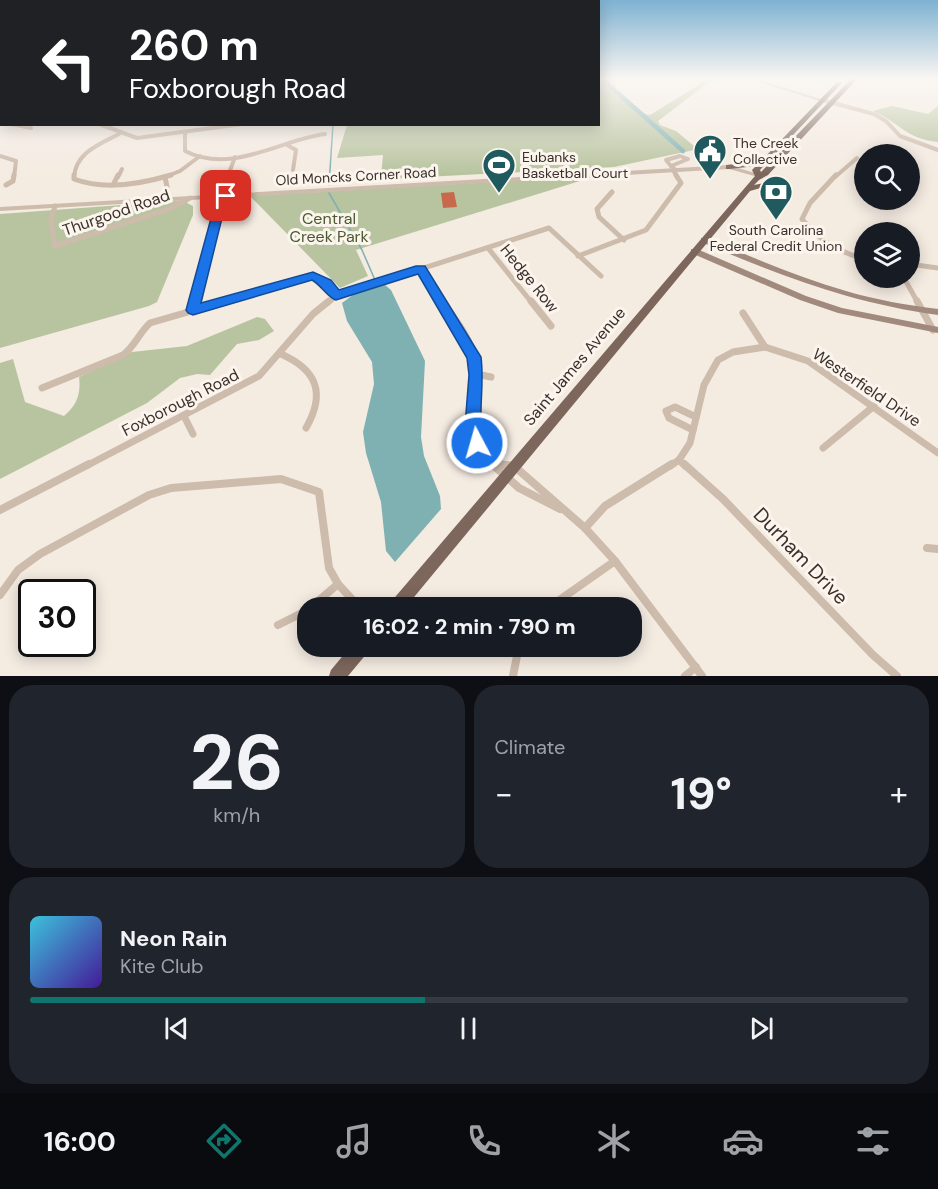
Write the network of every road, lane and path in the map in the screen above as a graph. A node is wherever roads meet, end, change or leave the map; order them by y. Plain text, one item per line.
1 (812, 111) edge
2 (823, 111) edge
3 (862, 111) edge
4 (22, 126) edge
5 (103, 126) edge
6 (229, 126) edge
7 (31, 128) dead end
8 (185, 133) junction
9 (119, 134) junction
10 (325, 134) dead end
11 (287, 145) junction
12 (938, 150) edge
13 (0, 156) edge
14 (200, 156) junction
15 (235, 157) junction
16 (854, 161) edge
17 (762, 163) junction
18 (729, 167) junction
19 (673, 168) junction
20 (713, 168) junction
21 (122, 169) dead end
22 (769, 169) junction
23 (293, 170) dead end
24 (229, 173) dead end
25 (757, 176) junction
26 (165, 177) junction
27 (114, 183) junction
28 (6, 185) dead end
29 (747, 189) junction
30 (612, 192) dead end
31 (226, 196) junction
32 (190, 198) junction
33 (161, 200) junction
34 (55, 206) junction
35 (0, 209) edge
36 (624, 240) junction
37 (704, 240) junction
38 (488, 248) junction
39 (694, 251) junction
40 (854, 255) edge
41 (578, 256) junction
42 (920, 266) edge
43 (938, 268) edge
44 (421, 269) junction
45 (602, 276) dead end
46 (910, 288) edge
47 (336, 296) junction
48 (193, 310) junction
49 (924, 311) junction
50 (743, 312) dead end
51 (938, 312) edge
52 (551, 326) dead end
53 (936, 330) edge
54 (765, 348) junction
55 (281, 354) junction
56 (476, 375) junction
57 (491, 376) dead end
58 (42, 388) dead end
59 (874, 406) junction
60 (184, 416) junction
61 (696, 417) junction
62 (306, 428) dead end
63 (693, 430) junction
64 (193, 434) dead end
65 (823, 448) dead end
66 (938, 453) edge
67 (679, 460) junction
68 (496, 465) junction
69 (514, 466) junction
70 (505, 477) junction
71 (0, 510) edge
72 (561, 510) junction
73 (585, 528) junction
74 (927, 548) dead end
75 (938, 549) edge
76 (615, 561) junction
77 (338, 584) junction
78 (0, 595) edge
79 (323, 597) edge
80 (350, 597) edge
81 (404, 597) edge
82 (564, 597) edge
83 (297, 615) edge
84 (278, 625) dead end
85 (353, 657) edge
86 (515, 657) edge
87 (696, 667) junction
88 (337, 676) edge
89 (513, 676) edge
90 (685, 676) edge
91 (702, 676) edge
92 (897, 676) edge

1 - 17 main road, Saint James Avenue
2 - 22 main road, Saint James Avenue
3 - 12 street
4 - 7 street
5 - 9 street
6 - 8 street
8 - 9 street
8 - 14 street
9 - 27 street
10 - 11 street
11 - 15 street
11 - 23 street
13 - 28 street
14 - 15 street
14 - 26 street
15 - 24 street
16 - 40 street
17 - 18 main road
17 - 25 main road, Saint James Avenue
18 - 20 street, Old Moncks Corner Road
18 - 25 street, Old Moncks Corner Road
19 - 20 street, Old Moncks Corner Road
19 - 31 street, Old Moncks Corner Road
19 - 36 street
20 - 25 street
21 - 27 street
22 - 25 main road, Saint James Avenue
22 - 29 main road
25 - 29 main road, Saint James Avenue
26 - 27 street
26 - 33 street
29 - 37 main road, Saint James Avenue
30 - 36 street
31 - 32 street, Old Moncks Corner Road
31 - 48 street
32 - 33 street, Old Moncks Corner Road
32 - 34 street, Thurgood Road
33 - 34 street, Old Moncks Corner Road
34 - 35 street, Old Moncks Corner Road
36 - 41 street
37 - 39 main road, Saint James Avenue
37 - 49 main road
38 - 41 street, Foxborough Road
38 - 44 street, Foxborough Road
38 - 52 street, Hedge Row
39 - 53 main road
39 - 69 main road, Saint James Avenue
41 - 45 street
42 - 43 street
44 - 47 street, Foxborough Road
44 - 56 street
46 - 49 street
47 - 48 street
47 - 55 street, Foxborough Road
48 - 58 street
49 - 51 main road
49 - 53 street
50 - 54 street
54 - 59 street, Westerfield Drive
54 - 61 street, Westerfield Drive
55 - 60 street, Foxborough Road
55 - 62 street
56 - 57 street
56 - 68 street
59 - 65 street
59 - 66 street, Westerfield Drive
60 - 64 street
60 - 71 street, Foxborough Road
61 - 63 street, Westerfield Drive
61 - 63 street
63 - 67 street, Westerfield Drive
67 - 73 street
67 - 92 street, Durham Drive
68 - 69 street
68 - 70 street
69 - 70 main road, Saint James Avenue
69 - 72 street
70 - 72 street
70 - 81 main road, Saint James Avenue
72 - 73 street
73 - 76 street
74 - 75 street
76 - 82 street
76 - 87 street
77 - 78 street
77 - 79 street
77 - 80 street
83 - 84 street
85 - 88 main road
86 - 89 street
87 - 90 street
87 - 91 street

